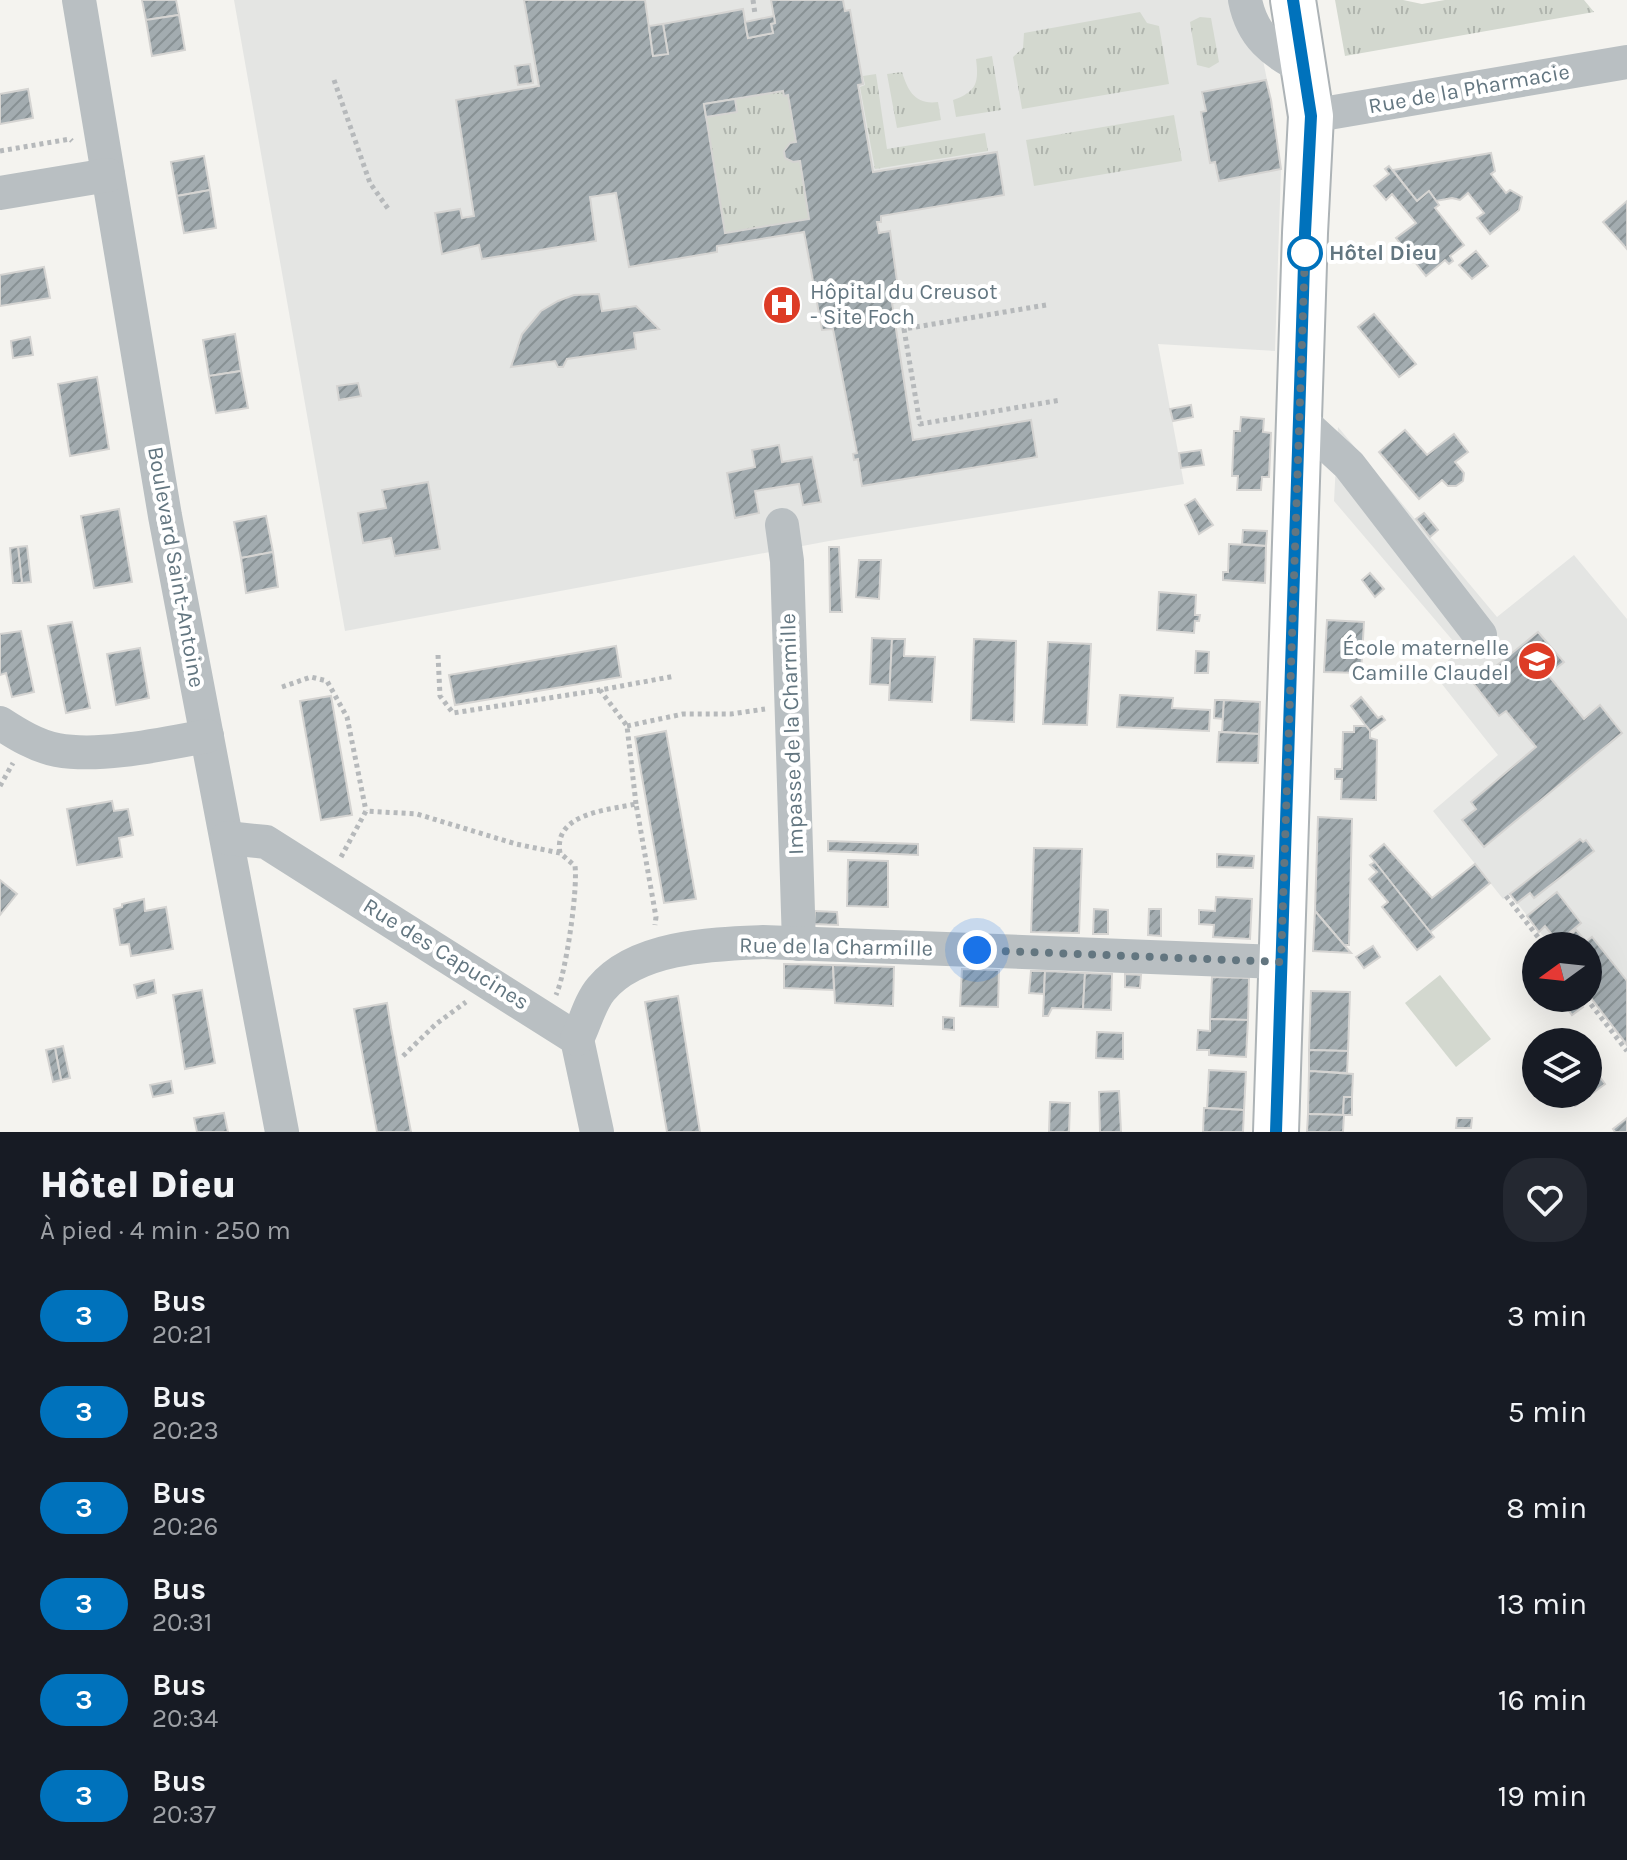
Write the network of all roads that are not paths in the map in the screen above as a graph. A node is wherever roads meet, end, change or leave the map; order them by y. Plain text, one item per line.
1 (79, 0) edge
2 (1245, 0) edge
3 (1293, 0) edge
4 (1627, 62) edge
5 (1305, 68) junction
6 (1311, 116) junction
7 (108, 175) junction
8 (0, 193) edge
9 (1299, 419) junction
10 (782, 525) dead end
11 (1480, 635) dead end
12 (0, 723) edge
13 (207, 736) junction
14 (227, 838) junction
15 (799, 944) junction
16 (1281, 962) junction
17 (577, 1039) junction
18 (282, 1132) edge
19 (597, 1132) edge
20 (1276, 1132) edge

1 - 7 street, Boulevard Saint-Antoine
2 - 5 street
3 - 5 main road
4 - 6 street, Rue de la Pharmacie
5 - 6 main road
6 - 9 main road
7 - 8 street
7 - 13 street, Boulevard Saint-Antoine
9 - 11 street
9 - 16 main road
10 - 15 street, Impasse de la Charmille
12 - 13 street
13 - 14 street, Boulevard Saint-Antoine
14 - 17 street, Rue des Capucines
14 - 18 street, Boulevard Saint-Antoine
15 - 16 street, Rue de la Charmille
15 - 17 street, Rue de la Charmille
16 - 20 main road
17 - 19 street

